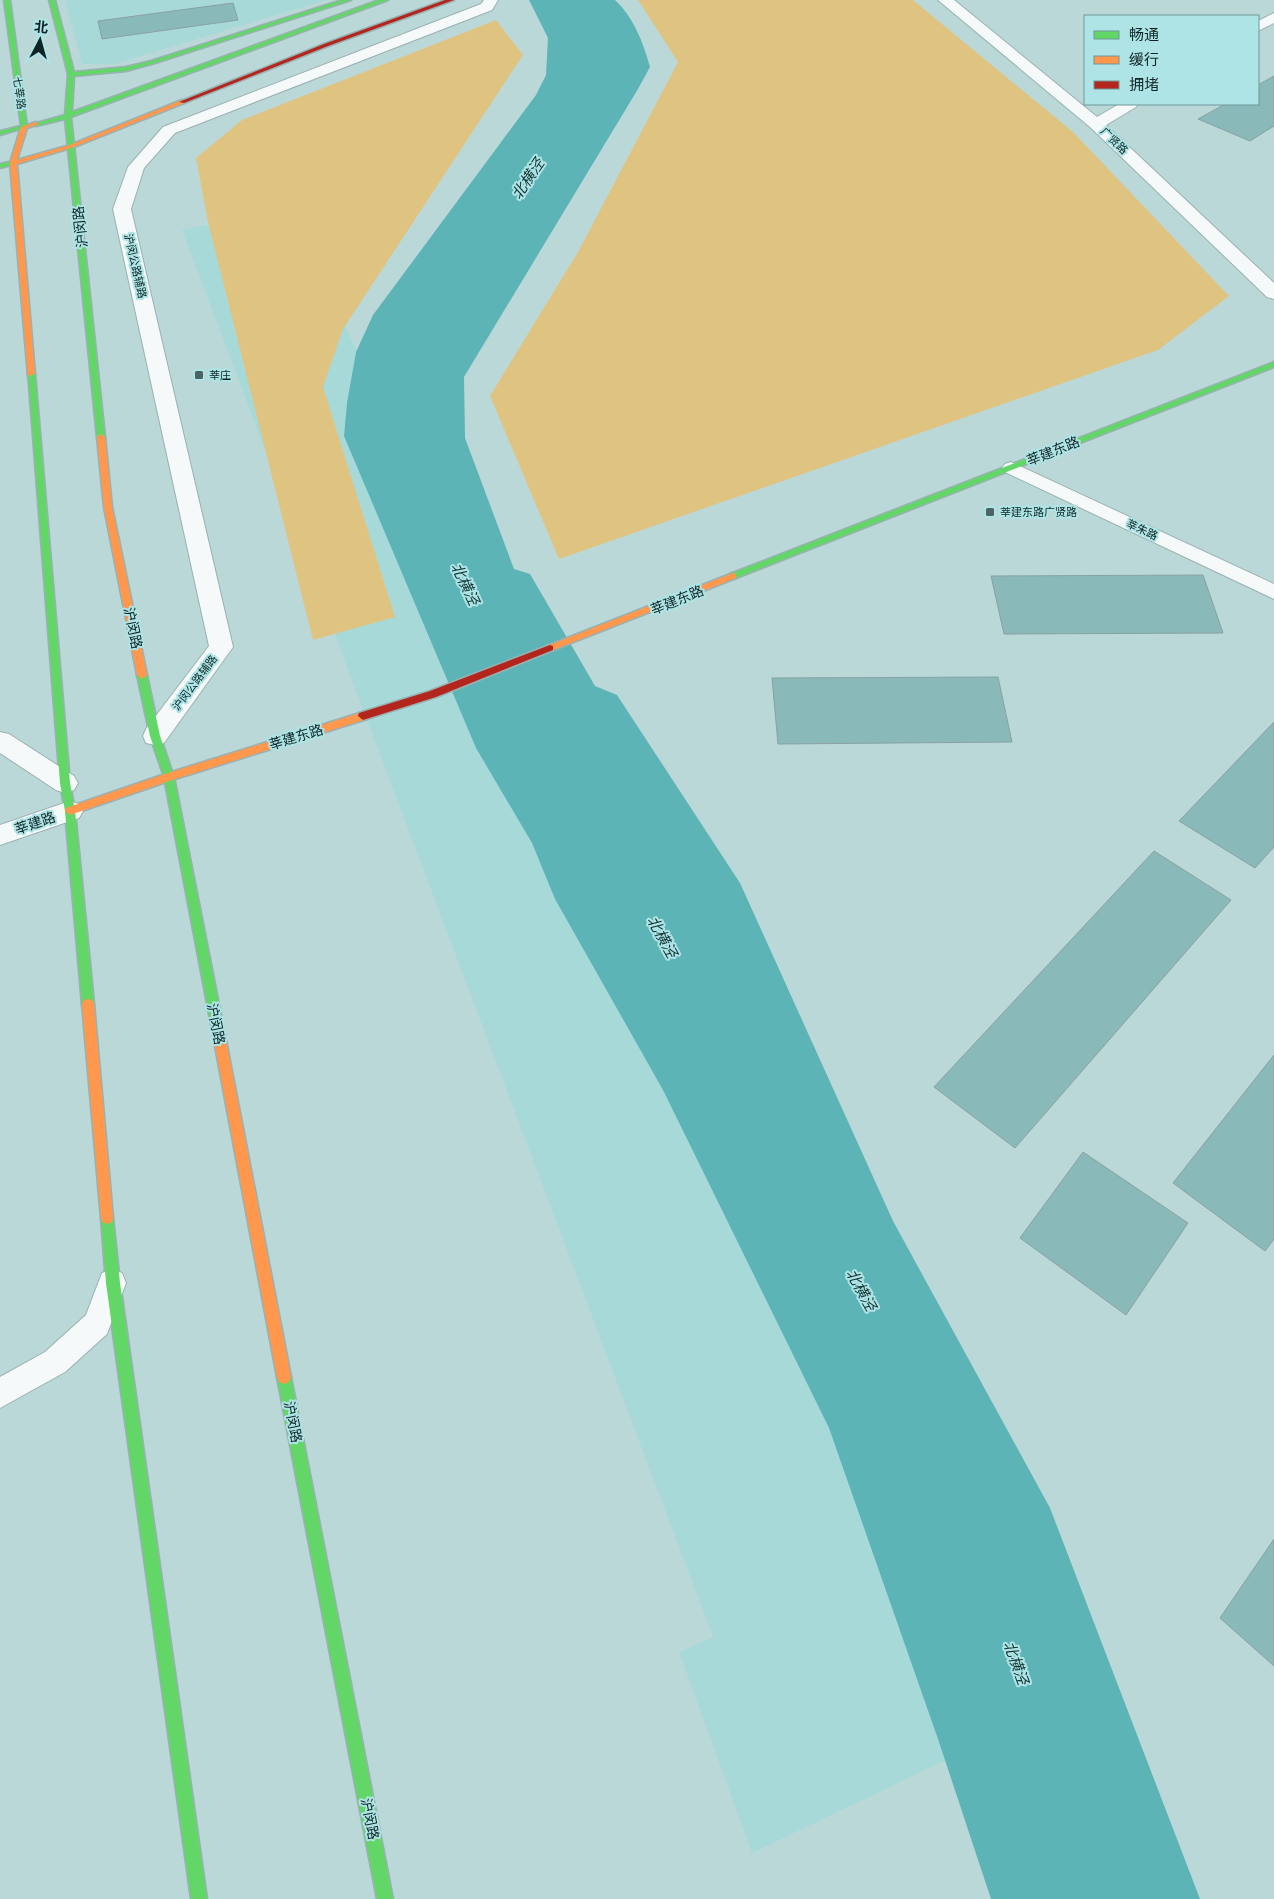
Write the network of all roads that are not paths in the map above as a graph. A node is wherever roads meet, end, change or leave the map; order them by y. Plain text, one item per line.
1 (7, 0) edge
2 (52, 0) edge
3 (348, 0) edge
4 (386, 0) edge
5 (451, 0) edge
6 (491, 0) edge
7 (945, 0) edge
8 (1274, 17) edge
9 (1259, 26) edge
10 (71, 74) junction
11 (1128, 105) edge
12 (68, 116) junction
13 (1096, 124) junction
14 (24, 127) junction
15 (0, 133) edge
16 (72, 146) junction
17 (4, 167) edge
18 (1274, 293) edge
19 (1274, 364) edge
20 (1011, 468) junction
21 (1274, 592) edge
22 (155, 736) junction
23 (0, 741) edge
24 (169, 777) junction
25 (65, 783) junction
26 (70, 811) junction
27 (0, 835) edge
28 (113, 1282) junction
29 (0, 1393) edge
30 (199, 1899) edge
31 (385, 1899) edge

1 - 14 main road, 七莘路
2 - 10 main road
3 - 10 main road
4 - 12 main road
5 - 16 main road
6 - 22 street, 沪闵公路辅路
7 - 13 street, 广贤路
8 - 9 street
10 - 12 main road
11 - 13 street
12 - 14 main road
12 - 16 main road, 沪闵路
13 - 18 street, 广贤路
14 - 15 main road
14 - 17 main road
16 - 17 main road
16 - 22 main road, 沪闵路
17 - 25 main road
19 - 20 main road, 莘建东路
20 - 21 lane, 莘朱路
20 - 24 main road, 莘建东路
22 - 24 main road, 沪闵路
23 - 25 street
24 - 26 main road, 莘建东路
24 - 31 main road, 沪闵路
25 - 26 main road
26 - 27 street, 莘建路
26 - 28 main road
28 - 29 lane
28 - 30 main road

